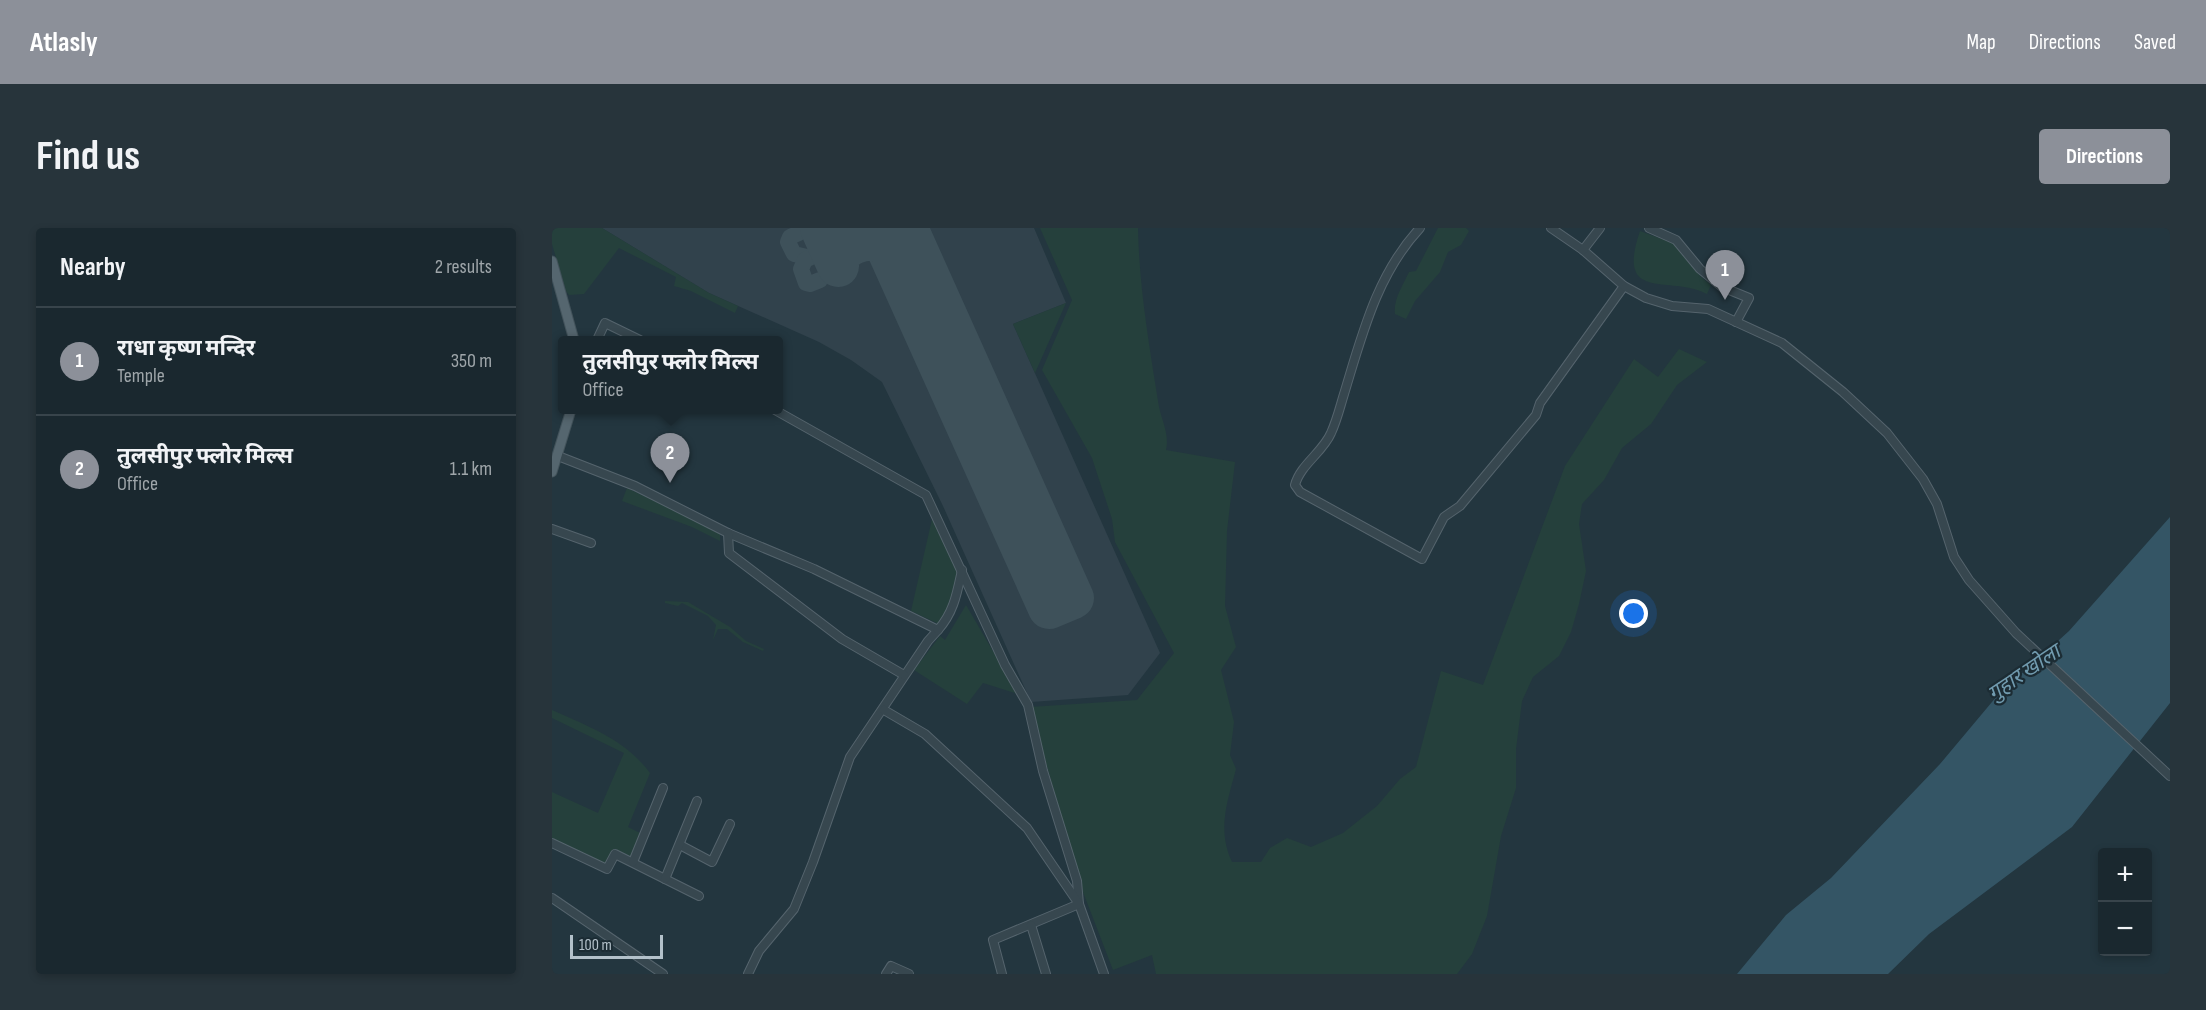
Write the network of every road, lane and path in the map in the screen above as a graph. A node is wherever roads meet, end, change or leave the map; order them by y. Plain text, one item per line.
1 (1420, 228) edge
2 (1551, 228) edge
3 (1600, 228) edge
4 (1649, 228) edge
5 (1583, 250) junction
6 (552, 261) edge
7 (1624, 286) junction
8 (1736, 322) junction
9 (573, 336) edge
10 (599, 336) edge
11 (632, 336) edge
12 (570, 414) edge
13 (782, 414) edge
14 (558, 456) junction
15 (552, 472) edge
16 (552, 529) edge
17 (728, 533) junction
18 (591, 543) dead end
19 (962, 570) junction
20 (938, 630) junction
21 (904, 675) junction
22 (884, 710) junction
23 (2170, 776) edge
24 (663, 788) dead end
25 (697, 801) dead end
26 (730, 824) dead end
27 (552, 843) edge
28 (680, 845) junction
29 (633, 862) junction
30 (665, 879) junction
31 (699, 896) dead end
32 (552, 897) edge
33 (1079, 904) junction
34 (1031, 926) junction
35 (663, 974) edge
36 (748, 974) edge
37 (886, 974) edge
38 (909, 974) edge
39 (1002, 974) edge
40 (1046, 974) edge
41 (1104, 974) edge

1 - 7 street
2 - 5 street
3 - 5 street
4 - 8 street
5 - 7 street
6 - 9 main road
7 - 8 street
8 - 23 street
10 - 11 street
12 - 14 main road
13 - 19 street
14 - 15 main road
14 - 17 street
16 - 18 street
17 - 20 street
17 - 21 street
19 - 20 street
19 - 33 street
20 - 21 street
21 - 22 street
22 - 33 street
22 - 36 street
24 - 29 street
25 - 28 street
26 - 28 street
27 - 29 street
28 - 30 street
29 - 30 street
30 - 31 street
32 - 35 street
33 - 34 street
33 - 41 street
34 - 39 street
34 - 40 street
37 - 38 street

